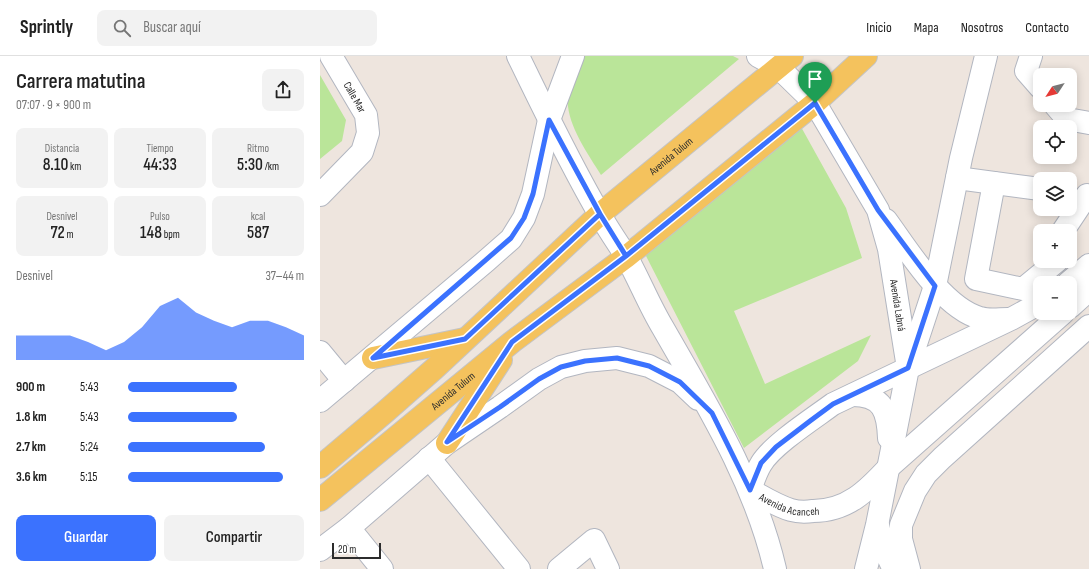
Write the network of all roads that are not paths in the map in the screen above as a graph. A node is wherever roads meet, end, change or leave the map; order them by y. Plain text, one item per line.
1 (331, 56) edge
2 (518, 56) edge
3 (573, 56) edge
4 (758, 56) edge
5 (866, 56) edge
6 (986, 56) edge
7 (1031, 56) edge
8 (785, 62) edge
9 (1033, 79) edge
10 (815, 103) junction
11 (1061, 112) edge
12 (549, 120) junction
13 (1089, 123) edge
14 (957, 178) junction
15 (994, 183) junction
16 (1033, 188) edge
17 (1082, 194) edge
18 (320, 195) edge
19 (878, 210) junction
20 (600, 214) junction
21 (1067, 224) edge
22 (626, 256) junction
23 (1089, 265) edge
24 (1049, 268) edge
25 (1076, 276) edge
26 (935, 286) junction
27 (1089, 290) edge
28 (1077, 301) edge
29 (1033, 307) edge
30 (1011, 319) junction
31 (1055, 320) edge
32 (1089, 326) edge
33 (465, 339) junction
34 (512, 342) junction
35 (320, 352) edge
36 (373, 358) junction
37 (908, 368) junction
38 (344, 381) junction
39 (853, 395) junction
40 (320, 401) edge
41 (712, 413) junction
42 (447, 442) junction
43 (429, 458) junction
44 (766, 458) junction
45 (889, 467) junction
46 (320, 468) edge
47 (750, 490) junction
48 (320, 500) edge
49 (792, 510) junction
50 (878, 525) junction
51 (349, 528) junction
52 (320, 550) edge
53 (382, 569) edge
54 (519, 569) edge
55 (559, 569) edge
56 (608, 569) edge
57 (775, 569) edge
58 (866, 569) edge
59 (894, 569) edge
60 (909, 569) edge

1 - 18 street, Calle Mar
2 - 12 street
3 - 12 street
4 - 8 street, Avenida Labná
5 - 10 main road, Avenida Tulum
6 - 14 street
7 - 9 street
8 - 10 street, Avenida Labná
8 - 20 main road, Avenida Tulum
10 - 19 street, Avenida Labná
10 - 22 main road, Avenida Tulum
11 - 13 street
12 - 20 street
12 - 36 street
14 - 15 street
14 - 26 street
15 - 16 street
15 - 24 street
17 - 21 street
19 - 26 street
19 - 37 street, Avenida Labná
20 - 22 street
20 - 33 main road, Avenida Tulum
22 - 34 main road, Avenida Tulum
22 - 41 street
23 - 25 street
26 - 30 street
26 - 37 street
27 - 28 street
29 - 30 street, Avenida Acanceh
30 - 37 street, Avenida Acanceh
31 - 45 street, Avenida Acanceh
32 - 60 street
33 - 36 main road
33 - 46 main road, Avenida Tulum
34 - 42 main road
34 - 48 main road, Avenida Tulum
35 - 38 street
36 - 38 street
37 - 39 street, Avenida Acanceh
37 - 45 street, Avenida Labná
38 - 40 street
39 - 44 street, Avenida Acanceh
39 - 45 street
41 - 42 street
41 - 47 street
42 - 43 street
43 - 51 street
43 - 54 street
44 - 47 street, Avenida Acanceh
44 - 49 street
45 - 49 street, Avenida Acanceh
45 - 50 street, Avenida Labná
47 - 49 street, Avenida Acanceh
47 - 57 street
50 - 58 street, Avenida Labná
50 - 59 street
51 - 52 street
51 - 53 street
55 - 56 street

